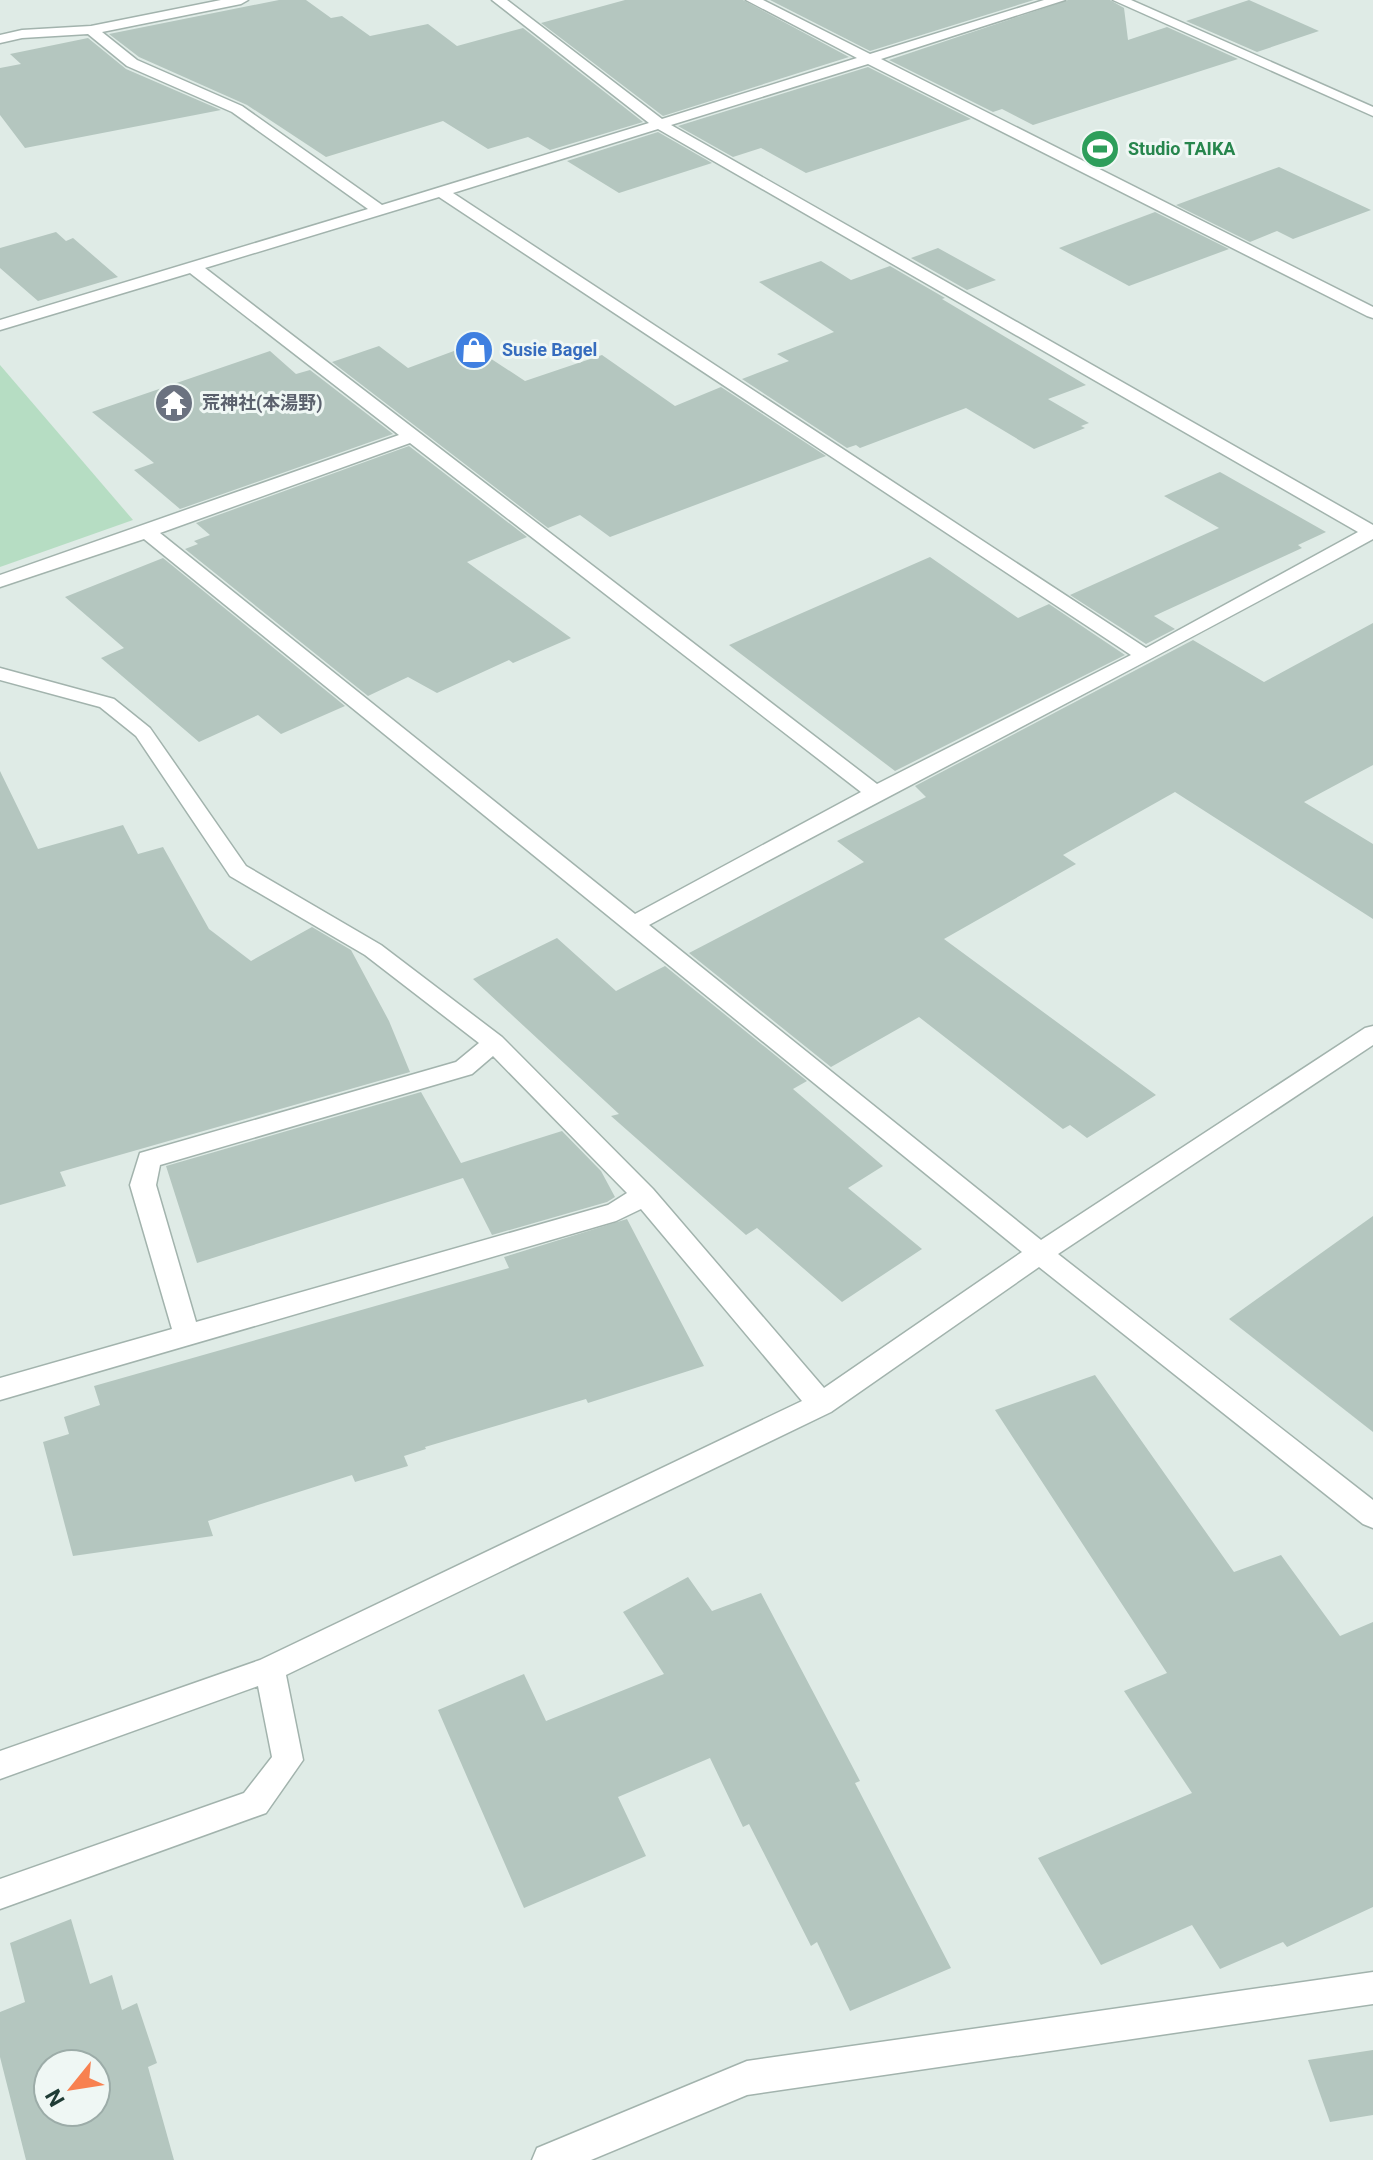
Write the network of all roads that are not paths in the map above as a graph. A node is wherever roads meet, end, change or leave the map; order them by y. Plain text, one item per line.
1 (241, 0) edge
2 (499, 0) edge
3 (753, 0) edge
4 (1058, 0) edge
5 (1120, 0) edge
6 (0, 18) edge
7 (91, 30) junction
8 (22, 34) junction
9 (0, 39) edge
10 (871, 60) junction
11 (1373, 112) edge
12 (661, 125) junction
13 (441, 192) junction
14 (381, 211) junction
15 (194, 268) junction
16 (1373, 313) edge
17 (0, 325) edge
18 (413, 436) junction
19 (147, 532) junction
20 (1372, 532) edge
21 (0, 581) edge
22 (1145, 656) junction
23 (0, 674) edge
24 (875, 793) junction
25 (632, 925) junction
26 (1373, 1034) edge
27 (494, 1043) junction
28 (644, 1195) junction
29 (1040, 1253) junction
30 (187, 1335) junction
31 (0, 1389) edge
32 (821, 1404) junction
33 (1373, 1516) edge
34 (270, 1669) junction
35 (0, 1765) edge
36 (0, 1894) edge
37 (1373, 1988) edge
38 (549, 2160) edge

1 - 7 street
2 - 12 street
3 - 10 street
4 - 10 street
5 - 11 street
6 - 8 street
7 - 8 street
7 - 14 street
8 - 9 street
10 - 12 street
10 - 16 street
12 - 13 street
12 - 20 street
13 - 14 street
13 - 22 street
14 - 15 street
15 - 17 street
15 - 18 street
18 - 19 street
18 - 24 street
19 - 21 street
19 - 25 street
20 - 22 street
22 - 24 street
23 - 27 street
24 - 25 street
25 - 29 street
26 - 29 street
27 - 28 street
27 - 30 street
28 - 30 street
28 - 32 street
29 - 32 street
29 - 33 street
30 - 31 street
32 - 34 street
34 - 35 street
34 - 36 street
37 - 38 street

